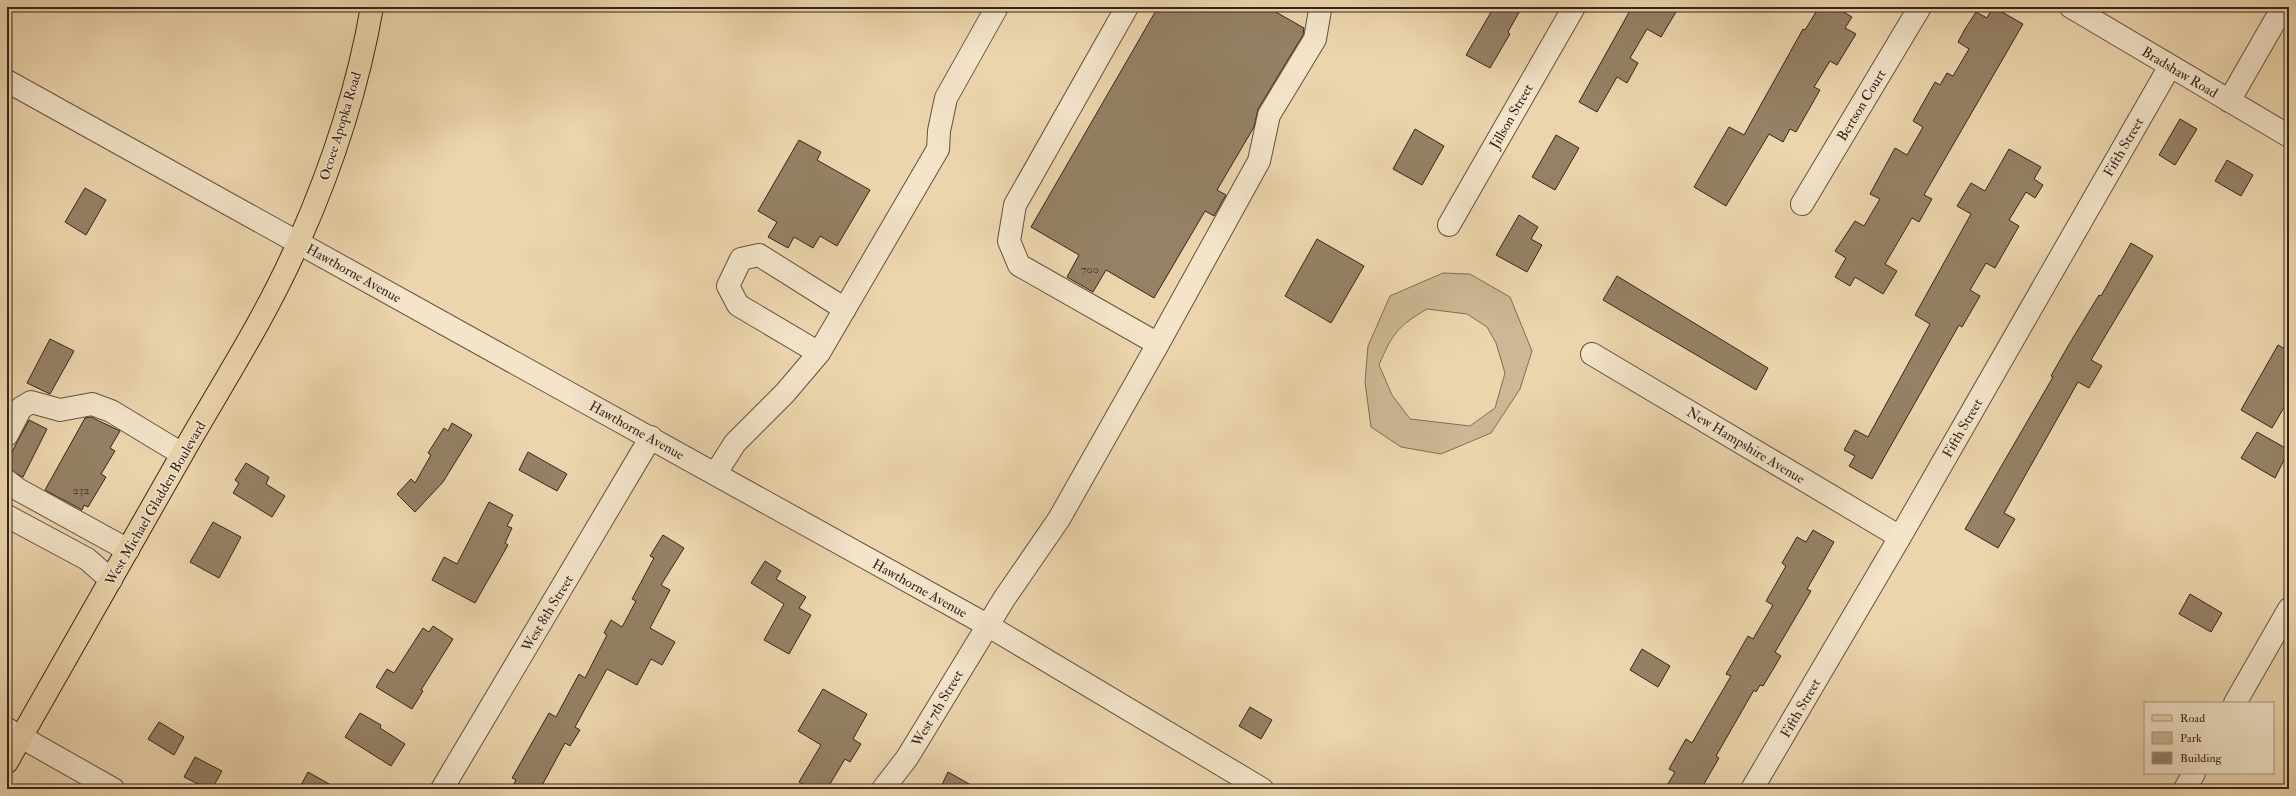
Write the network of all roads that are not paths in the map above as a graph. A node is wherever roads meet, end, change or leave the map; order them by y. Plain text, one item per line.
1 (372, 7) edge
2 (998, 7) edge
3 (1127, 7) edge
4 (1319, 7) edge
5 (1574, 7) edge
6 (1920, 7) edge
7 (2071, 7) edge
8 (2283, 7) edge
9 (2170, 66) junction
10 (7, 81) edge
11 (2229, 101) junction
12 (2289, 136) edge
13 (1802, 204) dead end
14 (1449, 225) dead end
15 (299, 242) junction
16 (845, 309) junction
17 (1158, 344) junction
18 (819, 354) junction
19 (1592, 354) dead end
20 (7, 435) edge
21 (651, 437) junction
22 (182, 454) junction
23 (716, 473) junction
24 (7, 481) edge
25 (7, 516) edge
26 (1900, 537) junction
27 (128, 550) junction
28 (111, 580) junction
29 (2289, 609) edge
30 (987, 625) junction
31 (2236, 702) edge
32 (14, 733) edge
33 (7, 762) edge
34 (2193, 774) edge
35 (113, 789) edge
36 (442, 789) edge
37 (883, 789) edge
38 (1262, 789) edge
39 (1752, 789) edge
40 (2185, 789) edge

1 - 15 main road, Ocoee Apopka Road
2 - 16 street
3 - 17 street
4 - 17 street, West 7th Street
5 - 14 street, Jillson Street
6 - 13 street, Bertson Court
7 - 9 street, Bradshaw Road
8 - 11 street
9 - 11 street, Bradshaw Road
9 - 26 street, Fifth Street
10 - 15 street, Hawthorne Avenue
11 - 12 street, Bradshaw Road
15 - 21 street, Hawthorne Avenue
15 - 22 main road, West Michael Gladden Boulevard
16 - 18 street
16 - 18 street
17 - 30 street, West 7th Street
18 - 23 street
19 - 26 street, New Hampshire Avenue
20 - 22 street
21 - 23 street, Hawthorne Avenue
21 - 36 street, West 8th Street
22 - 27 main road, West Michael Gladden Boulevard
23 - 30 street, Hawthorne Avenue
24 - 27 street
25 - 28 street
26 - 39 street, Fifth Street
27 - 28 main road, West Michael Gladden Boulevard
28 - 32 main road, West Michael Gladden Boulevard
29 - 31 street
30 - 37 street, West 7th Street
30 - 38 street, Hawthorne Avenue
32 - 33 main road, West Michael Gladden Boulevard
32 - 35 street
34 - 40 street

